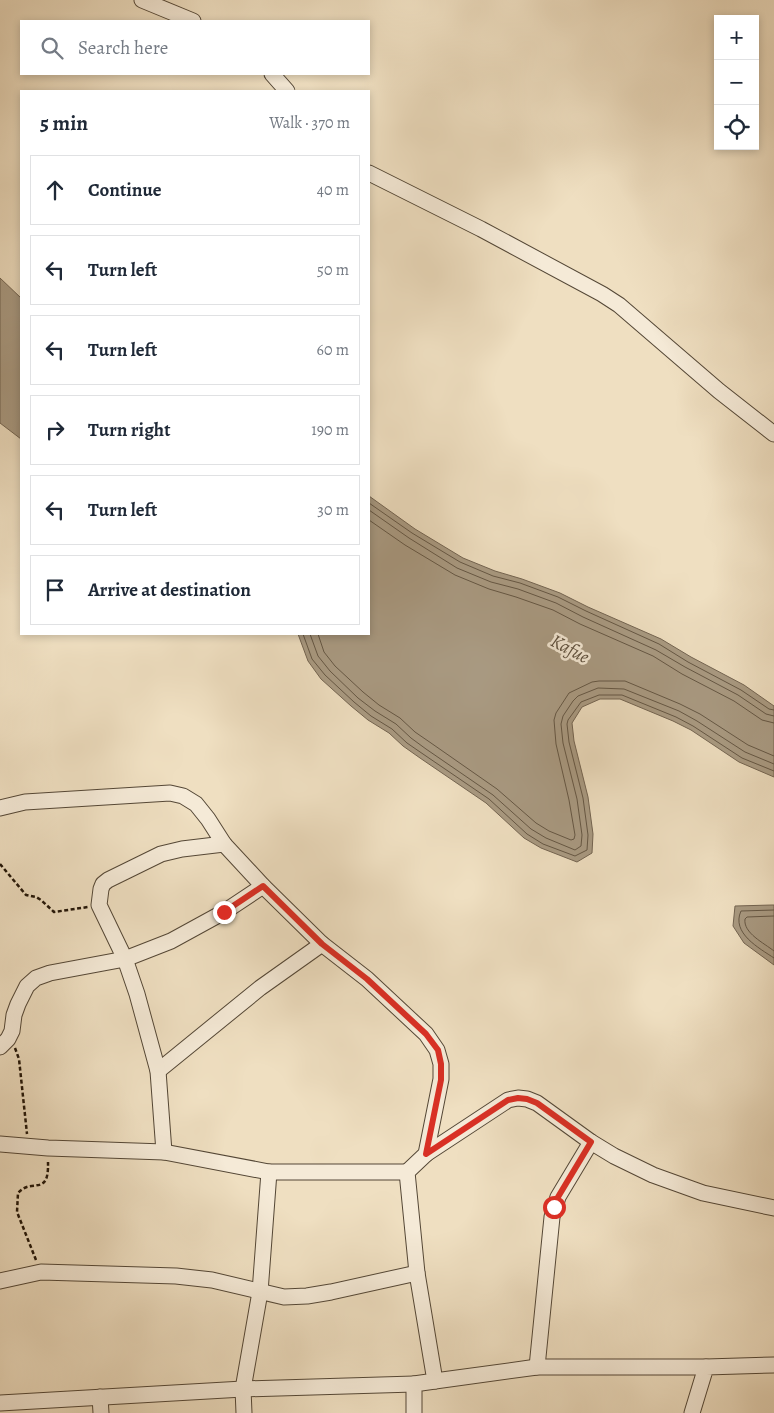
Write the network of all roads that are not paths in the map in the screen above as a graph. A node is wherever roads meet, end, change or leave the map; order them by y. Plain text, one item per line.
1 (142, 0) edge
2 (191, 20) edge
3 (273, 75) edge
4 (286, 90) edge
5 (370, 174) edge
6 (774, 434) edge
7 (0, 808) edge
8 (224, 844) junction
9 (263, 886) junction
10 (322, 944) junction
11 (125, 959) junction
12 (4, 1043) edge
13 (158, 1071) junction
14 (591, 1142) junction
15 (0, 1144) edge
16 (164, 1152) junction
17 (426, 1154) junction
18 (270, 1172) junction
19 (407, 1172) junction
20 (774, 1208) edge
21 (416, 1273) junction
22 (0, 1282) edge
23 (260, 1292) junction
24 (774, 1365) edge
25 (537, 1367) junction
26 (706, 1367) junction
27 (435, 1381) junction
28 (414, 1384) junction
29 (243, 1389) junction
30 (100, 1397) junction
31 (0, 1403) edge
32 (100, 1413) edge
33 (244, 1413) edge
34 (414, 1413) edge
35 (692, 1413) edge

1 - 2 street
3 - 4 street
5 - 6 street
7 - 8 street
8 - 9 street
8 - 11 street
9 - 10 street
9 - 11 street
10 - 13 street
10 - 17 street
11 - 12 street
11 - 13 street
13 - 16 street
14 - 17 street
14 - 20 street
14 - 25 street
15 - 16 street
16 - 18 street
17 - 19 street
18 - 19 street
18 - 23 street
19 - 21 street
21 - 23 street
21 - 27 street
22 - 23 street
23 - 29 street
24 - 26 street
25 - 26 street
25 - 27 street
26 - 35 street
27 - 28 street
28 - 29 street
28 - 34 street
29 - 30 street
29 - 33 street
30 - 31 street
30 - 32 street

